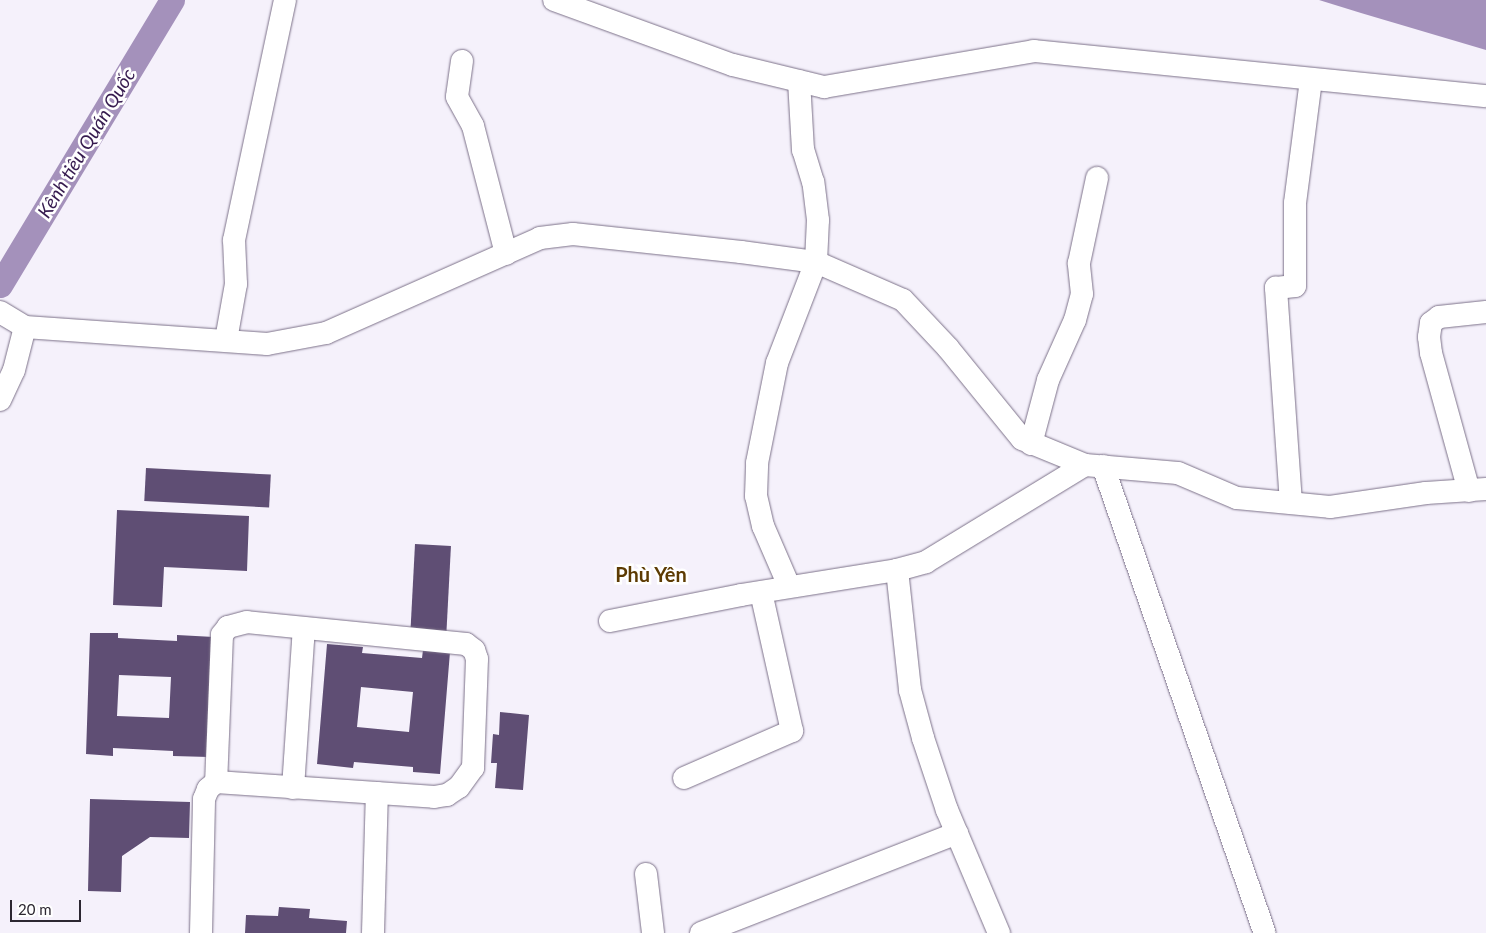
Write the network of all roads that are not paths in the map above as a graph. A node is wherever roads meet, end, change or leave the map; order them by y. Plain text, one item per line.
1 (285, 0) edge
2 (554, 0) edge
3 (462, 61) dead end
4 (1311, 79) junction
5 (798, 81) junction
6 (1486, 96) edge
7 (1097, 178) dead end
8 (506, 254) junction
9 (816, 262) junction
10 (0, 312) edge
11 (1486, 312) edge
12 (25, 327) junction
13 (226, 340) junction
14 (0, 400) edge
15 (1031, 444) junction
16 (1094, 465) junction
17 (1478, 490) edge
18 (1291, 503) junction
19 (897, 570) junction
20 (789, 586) junction
21 (761, 592) junction
22 (610, 621) dead end
23 (304, 628) junction
24 (684, 778) dead end
25 (216, 782) junction
26 (293, 788) junction
27 (377, 793) junction
28 (957, 833) junction
29 (646, 874) dead end
30 (201, 933) edge
31 (373, 933) edge
32 (653, 933) edge
33 (701, 933) edge
34 (999, 933) edge
35 (1265, 933) edge

1 - 13 street
2 - 5 street
3 - 8 street
4 - 5 street
4 - 6 street
4 - 18 street
5 - 9 street
7 - 15 street
8 - 9 street
8 - 13 street
9 - 15 street
9 - 20 street
10 - 12 street
11 - 17 street
12 - 13 street
12 - 14 street
15 - 16 street
16 - 18 street
16 - 19 street
16 - 35 street
17 - 18 street
19 - 20 street
19 - 28 street
20 - 21 street
21 - 22 street
21 - 24 street
23 - 25 street
23 - 26 street
23 - 27 street
25 - 26 street
25 - 30 street
26 - 27 street
27 - 31 street
28 - 33 street
28 - 34 street
29 - 32 street

